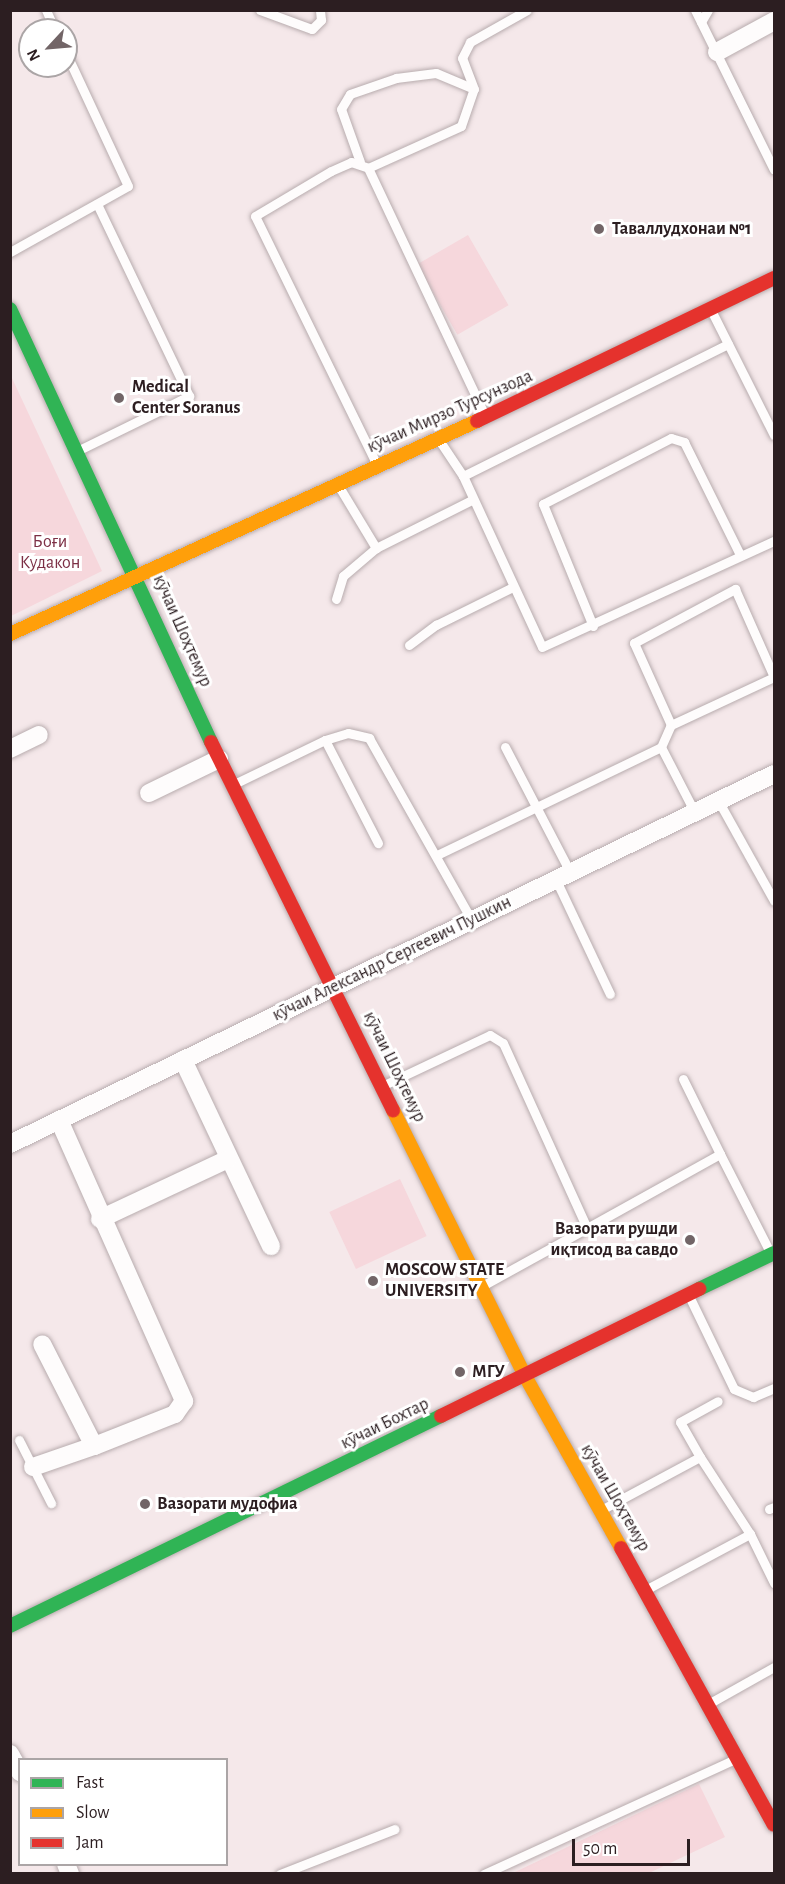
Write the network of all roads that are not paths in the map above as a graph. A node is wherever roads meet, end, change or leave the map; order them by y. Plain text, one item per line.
1 (260, 10) edge
2 (320, 10) edge
3 (527, 10) edge
4 (695, 10) edge
5 (708, 10) edge
6 (774, 21) edge
7 (701, 22) junction
8 (717, 52) junction
9 (78, 78) edge
10 (474, 88) junction
11 (360, 162) junction
12 (368, 168) junction
13 (774, 170) edge
14 (97, 204) junction
15 (10, 252) edge
16 (774, 278) edge
17 (10, 309) edge
18 (711, 310) junction
19 (728, 344) junction
20 (486, 417) junction
21 (774, 435) edge
22 (438, 439) junction
23 (78, 450) junction
24 (377, 465) junction
25 (463, 476) junction
26 (337, 483) junction
27 (472, 500) junction
28 (774, 542) edge
29 (376, 548) junction
30 (740, 555) junction
31 (136, 573) junction
32 (511, 588) junction
33 (336, 599) dead end
34 (593, 626) junction
35 (10, 634) edge
36 (410, 645) dead end
37 (774, 677) edge
38 (671, 725) junction
39 (39, 735) dead end
40 (325, 740) junction
41 (504, 747) dead end
42 (661, 747) junction
43 (10, 749) edge
44 (219, 759) junction
45 (774, 774) edge
46 (233, 784) junction
47 (149, 793) dead end
48 (719, 802) junction
49 (537, 806) junction
50 (695, 813) junction
51 (378, 843) dead end
52 (439, 854) junction
53 (563, 876) junction
54 (774, 901) edge
55 (471, 919) junction
56 (334, 987) junction
57 (610, 994) dead end
58 (183, 1060) junction
59 (683, 1079) dead end
60 (384, 1085) junction
61 (59, 1120) junction
62 (10, 1144) edge
63 (720, 1154) junction
64 (228, 1159) junction
65 (100, 1220) junction
66 (587, 1228) junction
67 (271, 1246) dead end
68 (773, 1253) edge
69 (481, 1286) junction
70 (689, 1295) junction
71 (42, 1344) dead end
72 (525, 1376) junction
73 (774, 1388) edge
74 (718, 1401) dead end
75 (19, 1440) dead end
76 (94, 1446) junction
77 (700, 1457) junction
78 (33, 1467) junction
79 (51, 1503) dead end
80 (602, 1510) junction
81 (750, 1534) junction
82 (774, 1583) edge
83 (647, 1589) junction
84 (10, 1626) edge
85 (774, 1667) edge
86 (706, 1705) junction
87 (10, 1754) edge
88 (735, 1758) junction
89 (18, 1768) edge
90 (774, 1826) edge
91 (395, 1829) dead end
92 (280, 1874) edge
93 (484, 1874) edge

1 - 2 lane
3 - 10 lane
4 - 7 lane
5 - 7 lane
6 - 8 street
7 - 8 lane
8 - 13 lane
9 - 14 lane
10 - 11 lane
10 - 12 lane
11 - 12 lane
11 - 24 lane
12 - 20 lane
14 - 15 lane
14 - 23 lane
16 - 18 main road, кӯчаи Мирзо Турсунзода
17 - 23 main road, кӯчаи Шоҳтемур
18 - 19 lane
18 - 20 main road, кӯчаи Мирзо Турсунзода
19 - 21 lane
19 - 25 lane
20 - 22 main road, кӯчаи Мирзо Турсунзода
22 - 24 main road, кӯчаи Мирзо Турсунзода
22 - 25 lane
23 - 31 main road, кӯчаи Шоҳтемур
24 - 26 main road, кӯчаи Мирзо Турсунзода
25 - 27 lane
26 - 29 lane
26 - 31 main road, кӯчаи Мирзо Турсунзода
27 - 29 lane
27 - 32 lane
28 - 30 lane
29 - 33 lane
30 - 34 lane
30 - 34 lane
31 - 35 main road, кӯчаи Мирзо Турсунзода
31 - 44 main road, кӯчаи Шоҳтемур
32 - 34 lane
32 - 36 lane
37 - 38 lane
37 - 38 lane
38 - 42 lane
39 - 43 street
40 - 46 lane
40 - 51 lane
40 - 52 lane
41 - 49 lane
42 - 49 lane
42 - 50 lane
44 - 46 main road, кӯчаи Шоҳтемур
44 - 47 street
45 - 48 street, кӯчаи Александр Сергеевич Пушкин
46 - 56 main road, кӯчаи Шоҳтемур
48 - 50 street, кӯчаи Александр Сергеевич Пушкин
48 - 54 lane
49 - 52 lane
49 - 53 lane
50 - 53 street, кӯчаи Александр Сергеевич Пушкин
52 - 55 lane
53 - 55 street, кӯчаи Александр Сергеевич Пушкин
53 - 57 lane
55 - 56 street, кӯчаи Александр Сергеевич Пушкин
56 - 58 street, кӯчаи Александр Сергеевич Пушкин
56 - 60 main road, кӯчаи Шоҳтемур
58 - 61 street, кӯчаи Александр Сергеевич Пушкин
58 - 64 street
59 - 63 lane
60 - 66 lane
60 - 69 main road, кӯчаи Шоҳтемур
61 - 62 street, кӯчаи Александр Сергеевич Пушкин
61 - 65 street
63 - 66 lane
63 - 68 lane
64 - 65 street
64 - 67 street
65 - 76 street
66 - 69 lane
68 - 70 main road, кӯчаи Бохтар
69 - 72 main road, кӯчаи Шоҳтемур
70 - 72 main road, кӯчаи Бохтар
70 - 73 lane
71 - 76 street
72 - 80 main road, кӯчаи Шоҳтемур
72 - 84 main road, кӯчаи Бохтар
74 - 77 lane
75 - 78 lane
76 - 78 street
77 - 80 lane
77 - 81 lane
78 - 79 lane
80 - 83 main road, кӯчаи Шоҳтемур
81 - 82 lane
81 - 83 lane
83 - 86 main road, кӯчаи Шоҳтемур
85 - 86 lane
86 - 88 main road, кӯчаи Шоҳтемур
87 - 89 street
88 - 90 main road, кӯчаи Шоҳтемур
88 - 93 lane
91 - 92 lane

